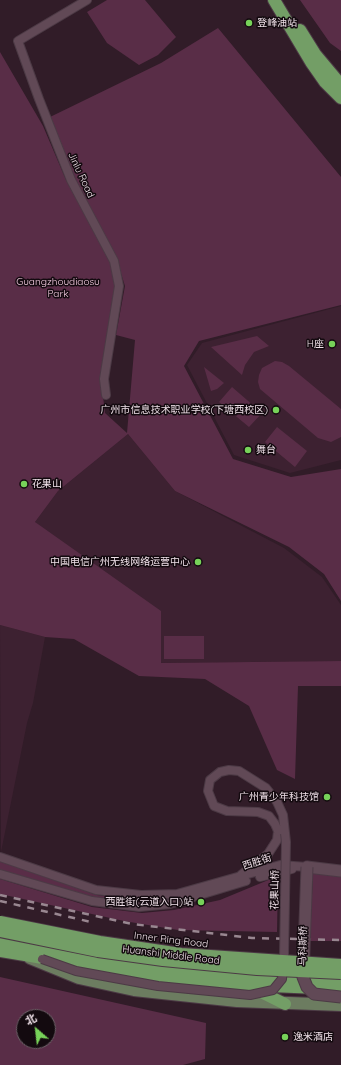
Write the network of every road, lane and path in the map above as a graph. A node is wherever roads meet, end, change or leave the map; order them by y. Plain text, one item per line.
1 (88, 0) edge
2 (274, 0) edge
3 (284, 0) edge
4 (341, 85) edge
5 (341, 98) edge
6 (106, 395) dead end
7 (0, 857) edge
8 (307, 867) junction
9 (341, 871) edge
10 (0, 874) edge
11 (237, 878) junction
12 (0, 922) edge
13 (0, 926) edge
14 (0, 931) edge
15 (0, 939) edge
16 (0, 951) edge
17 (27, 956) junction
18 (42, 959) junction
19 (341, 965) edge
20 (341, 969) edge
21 (341, 973) edge
22 (341, 979) edge
23 (248, 985) junction
24 (341, 989) edge
25 (341, 997) edge
26 (284, 1004) junction
27 (341, 1005) edge

1 - 6 street, Jinlu Road
2 - 5 highway
3 - 4 highway
7 - 11 street, 西胜街
8 - 9 street
8 - 10 street, 西胜街
8 - 11 street, 西胜街
8 - 25 street, 马科斯桥, bridge
11 - 18 street, 花果山桥, bridge
12 - 19 highway, Inner Ring Road, bridge
13 - 20 highway
14 - 21 highway, Inner Ring Road, bridge
15 - 22 highway, Huanshi Middle Road
16 - 17 highway
17 - 18 highway
17 - 26 main road
18 - 23 highway
23 - 24 highway
23 - 26 highway
26 - 27 main road

